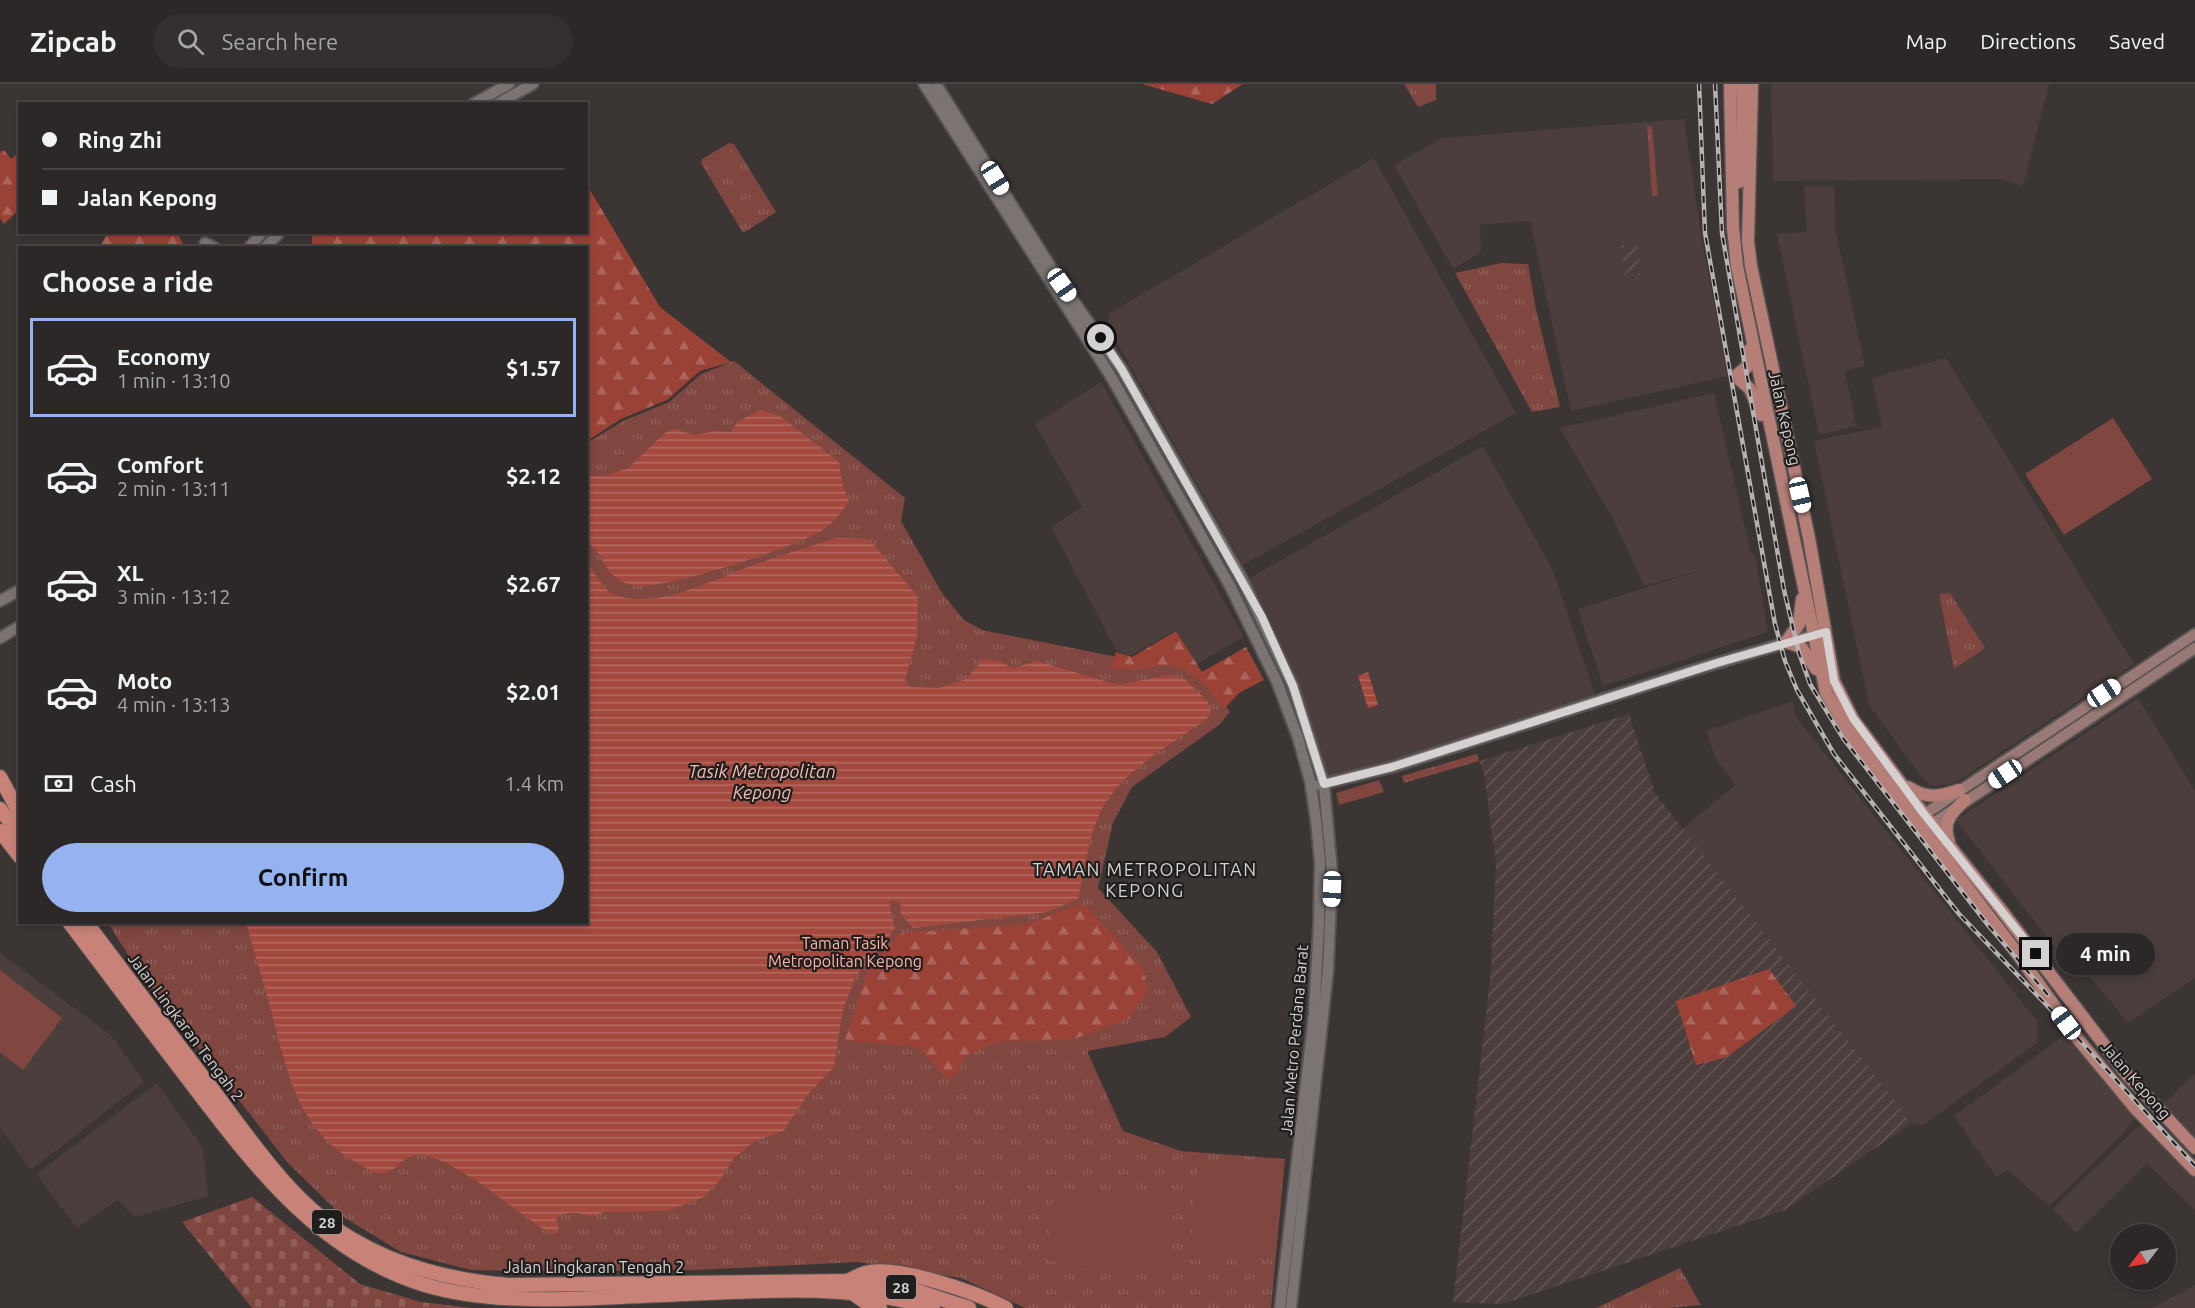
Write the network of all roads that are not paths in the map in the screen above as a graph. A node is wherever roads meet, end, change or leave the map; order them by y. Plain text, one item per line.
1 (509, 84) edge
2 (533, 84) edge
3 (924, 84) edge
4 (936, 84) edge
5 (1730, 84) edge
6 (1742, 84) edge
7 (1752, 84) edge
8 (477, 102) edge
9 (501, 102) edge
10 (1733, 228) junction
11 (260, 234) edge
12 (278, 234) edge
13 (249, 246) edge
14 (267, 246) edge
15 (1749, 325) junction
16 (1784, 485) junction
17 (1803, 578) junction
18 (18, 591) edge
19 (0, 601) edge
20 (18, 627) edge
21 (1826, 632) junction
22 (2195, 634) edge
23 (1812, 635) junction
24 (0, 638) edge
25 (1786, 642) junction
26 (2195, 648) edge
27 (1822, 681) junction
28 (0, 777) edge
29 (1901, 783) junction
30 (1324, 784) junction
31 (1311, 787) junction
32 (1962, 795) junction
33 (0, 809) edge
34 (18, 810) edge
35 (1924, 821) junction
36 (0, 831) edge
37 (18, 832) edge
38 (1953, 850) junction
39 (18, 854) edge
40 (71, 924) edge
41 (87, 924) edge
42 (96, 924) edge
43 (115, 961) junction
44 (2195, 1148) edge
45 (2195, 1170) edge
46 (850, 1287) junction
47 (880, 1308) edge
48 (933, 1308) edge
49 (969, 1308) edge
50 (1006, 1308) edge
51 (1280, 1308) edge
52 (1291, 1308) edge

1 - 8 street
2 - 9 street
3 - 31 street, Jalan Metro Perdana Barat
4 - 30 street, Jalan Metro Perdana Barat
5 - 10 main road, Jalan Kepong
6 - 10 main road
7 - 21 main road, Jalan Kepong
10 - 15 main road, Jalan Kepong
11 - 13 street
12 - 14 street
15 - 16 main road, Jalan Kepong
15 - 16 main road
16 - 17 main road, Jalan Kepong
17 - 23 main road, Jalan Kepong
17 - 25 main road
18 - 19 street
20 - 24 street
21 - 23 street
21 - 29 main road, Jalan Kepong
22 - 32 main road
23 - 25 street
23 - 27 main road, Jalan Kepong
25 - 27 main road
25 - 30 street
26 - 32 main road
27 - 35 main road, Jalan Kepong
28 - 34 highway
29 - 32 main road
29 - 35 main road, Jalan Kepong
30 - 31 street
30 - 52 street, Jalan Metro Perdana Barat
31 - 51 street, Jalan Metro Perdana Barat
32 - 35 main road
32 - 38 main road
33 - 37 highway
35 - 38 main road, Jalan Kepong
35 - 45 main road, Jalan Kepong
36 - 39 highway
38 - 44 main road, Jalan Kepong
40 - 46 highway, Jalan Lingkaran Tengah 2 / 28
41 - 43 highway, Jalan Lingkaran Tengah 2 / 28
42 - 43 highway
43 - 46 highway, Jalan Lingkaran Tengah 2 / 28
46 - 47 highway
46 - 48 highway, Jalan Lingkaran Tengah 2 / 28
46 - 49 highway, Jalan Lingkaran Tengah 2 / 28
46 - 50 highway

